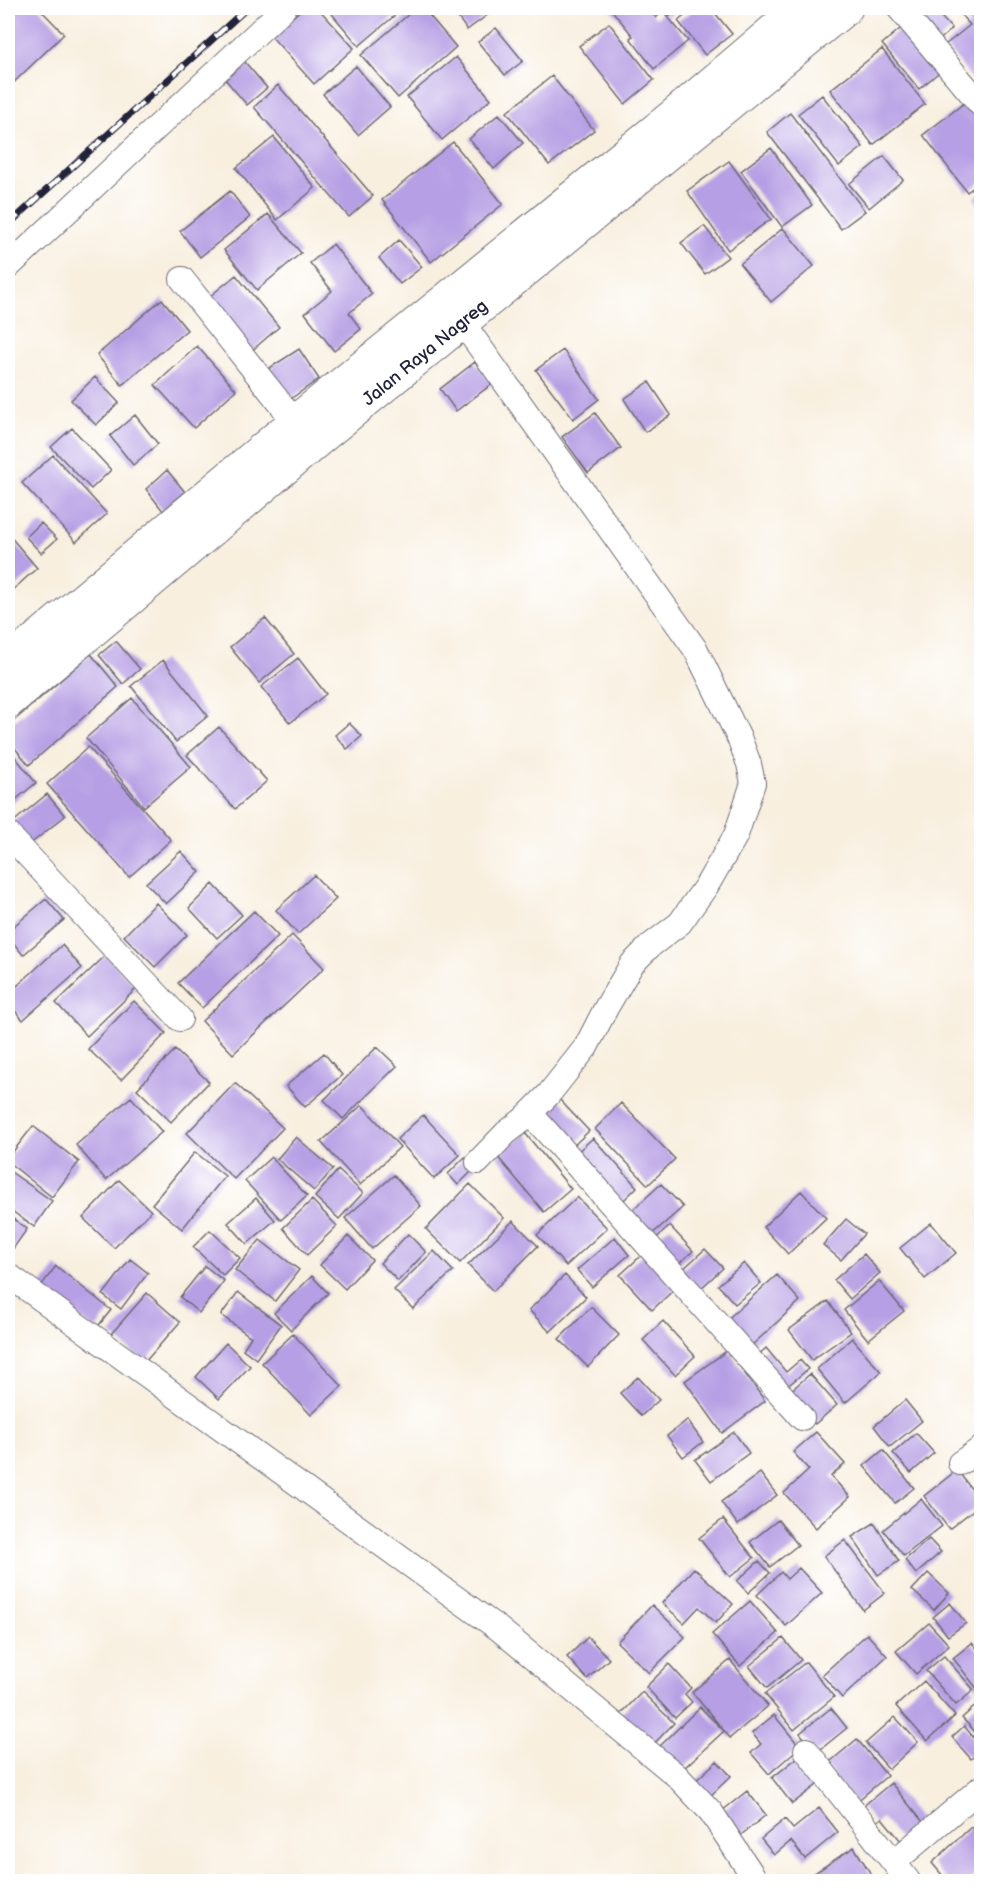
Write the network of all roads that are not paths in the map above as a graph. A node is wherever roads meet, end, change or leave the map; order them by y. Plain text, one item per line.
1 (284, 8) edge
2 (800, 8) edge
3 (846, 8) edge
4 (899, 8) edge
5 (981, 106) edge
6 (8, 267) edge
7 (182, 279) dead end
8 (462, 322) junction
9 (295, 422) junction
10 (8, 663) edge
11 (8, 702) edge
12 (8, 834) edge
13 (180, 1019) dead end
14 (530, 1113) junction
15 (478, 1162) dead end
16 (8, 1275) edge
17 (802, 1418) dead end
18 (981, 1448) edge
19 (960, 1463) dead end
20 (806, 1749) dead end
21 (981, 1787) edge
22 (894, 1862) junction
23 (757, 1881) edge
24 (909, 1881) edge

1 - 6 street
2 - 9 highway, Jalan Raya Nagreg
3 - 8 highway, Jalan Raya Nagreg
4 - 5 street
7 - 9 street
8 - 11 highway, Jalan Raya Nagreg
8 - 14 street
9 - 10 highway, Jalan Raya Nagreg
12 - 13 street
14 - 15 street
14 - 17 street
16 - 23 street
18 - 19 street
20 - 22 street
21 - 22 street
22 - 24 street

